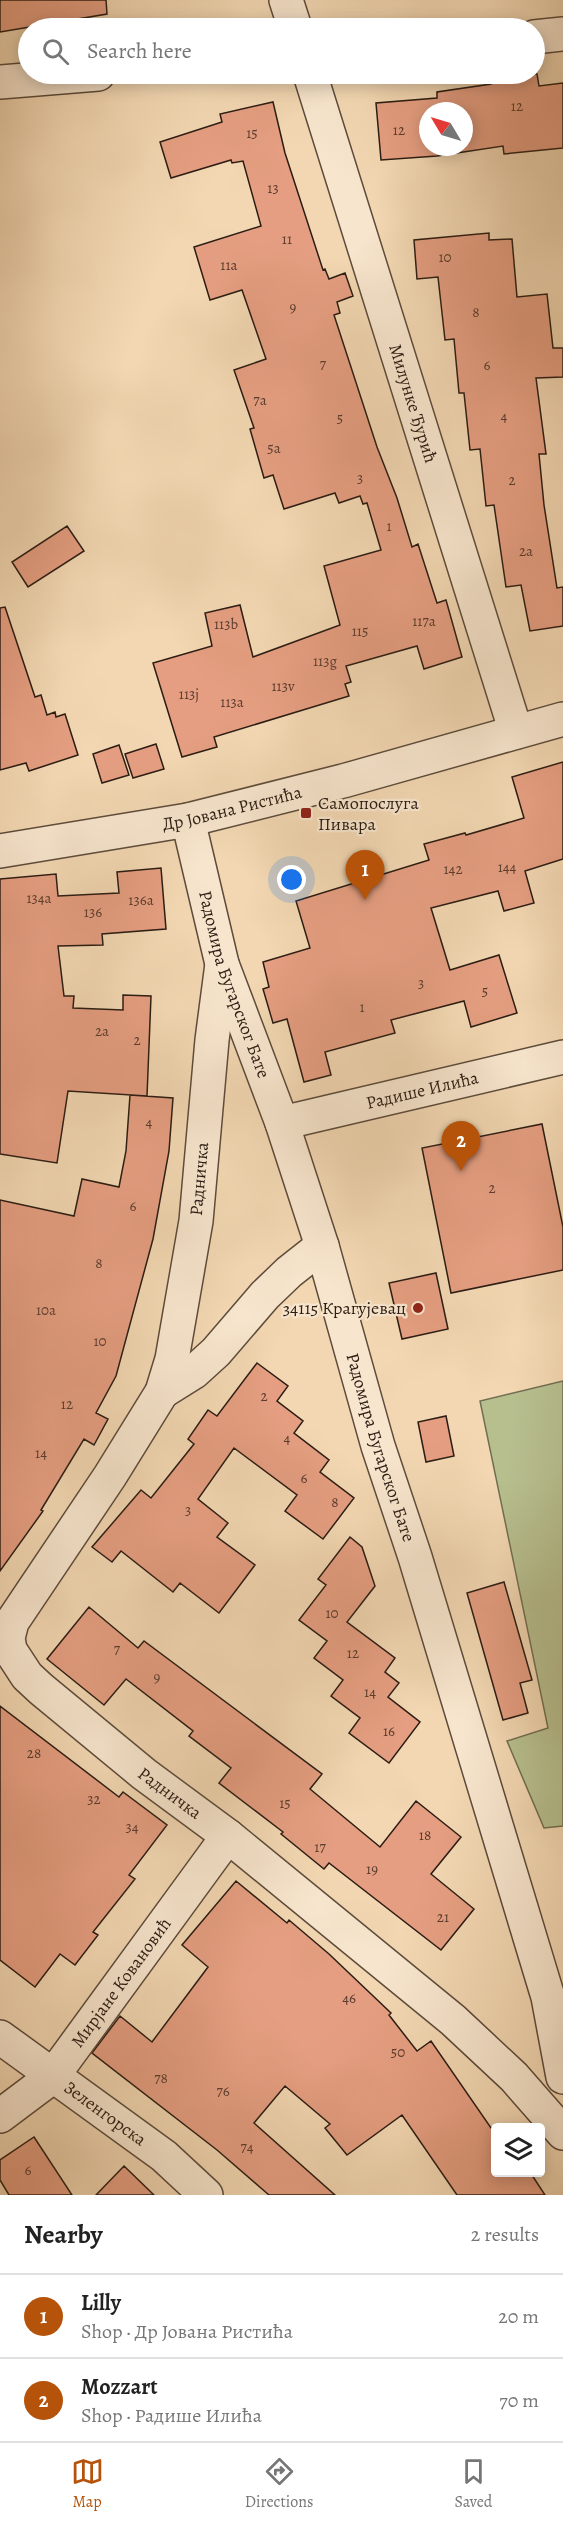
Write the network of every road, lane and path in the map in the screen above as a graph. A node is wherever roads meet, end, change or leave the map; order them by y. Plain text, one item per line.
1 (286, 0) edge
2 (292, 18) edge
3 (563, 34) edge
4 (545, 36) edge
5 (18, 81) edge
6 (0, 82) edge
7 (313, 84) edge
8 (563, 719) edge
9 (516, 732) junction
10 (188, 820) junction
11 (0, 851) edge
12 (222, 964) junction
13 (563, 1057) edge
14 (282, 1123) junction
15 (322, 1246) junction
16 (162, 1392) junction
17 (228, 1836) junction
18 (0, 2037) edge
19 (52, 2077) junction
20 (563, 2077) edge
21 (0, 2116) edge
22 (563, 2133) edge
23 (206, 2195) edge

1 - 2 street
3 - 4 street
5 - 6 street
7 - 9 street, Милунке Ђурић
8 - 9 street, Др Јована Ристића
9 - 10 street, Др Јована Ристића
10 - 11 street, Др Јована Ристића
10 - 12 street, Радомира Бугарског Бате
12 - 14 street, Радомира Бугарског Бате
12 - 16 street, Радничка
13 - 14 street, Радише Илића
14 - 15 street, Радомира Бугарског Бате
15 - 16 street, Радничка
15 - 20 street, Радомира Бугарског Бате
16 - 17 street, Радничка
17 - 19 street, Мирјане Ковановић
17 - 22 street, Радничка
18 - 19 street, Зеленгорска
19 - 21 street, Мирјане Ковановић
19 - 23 street, Зеленгорска

